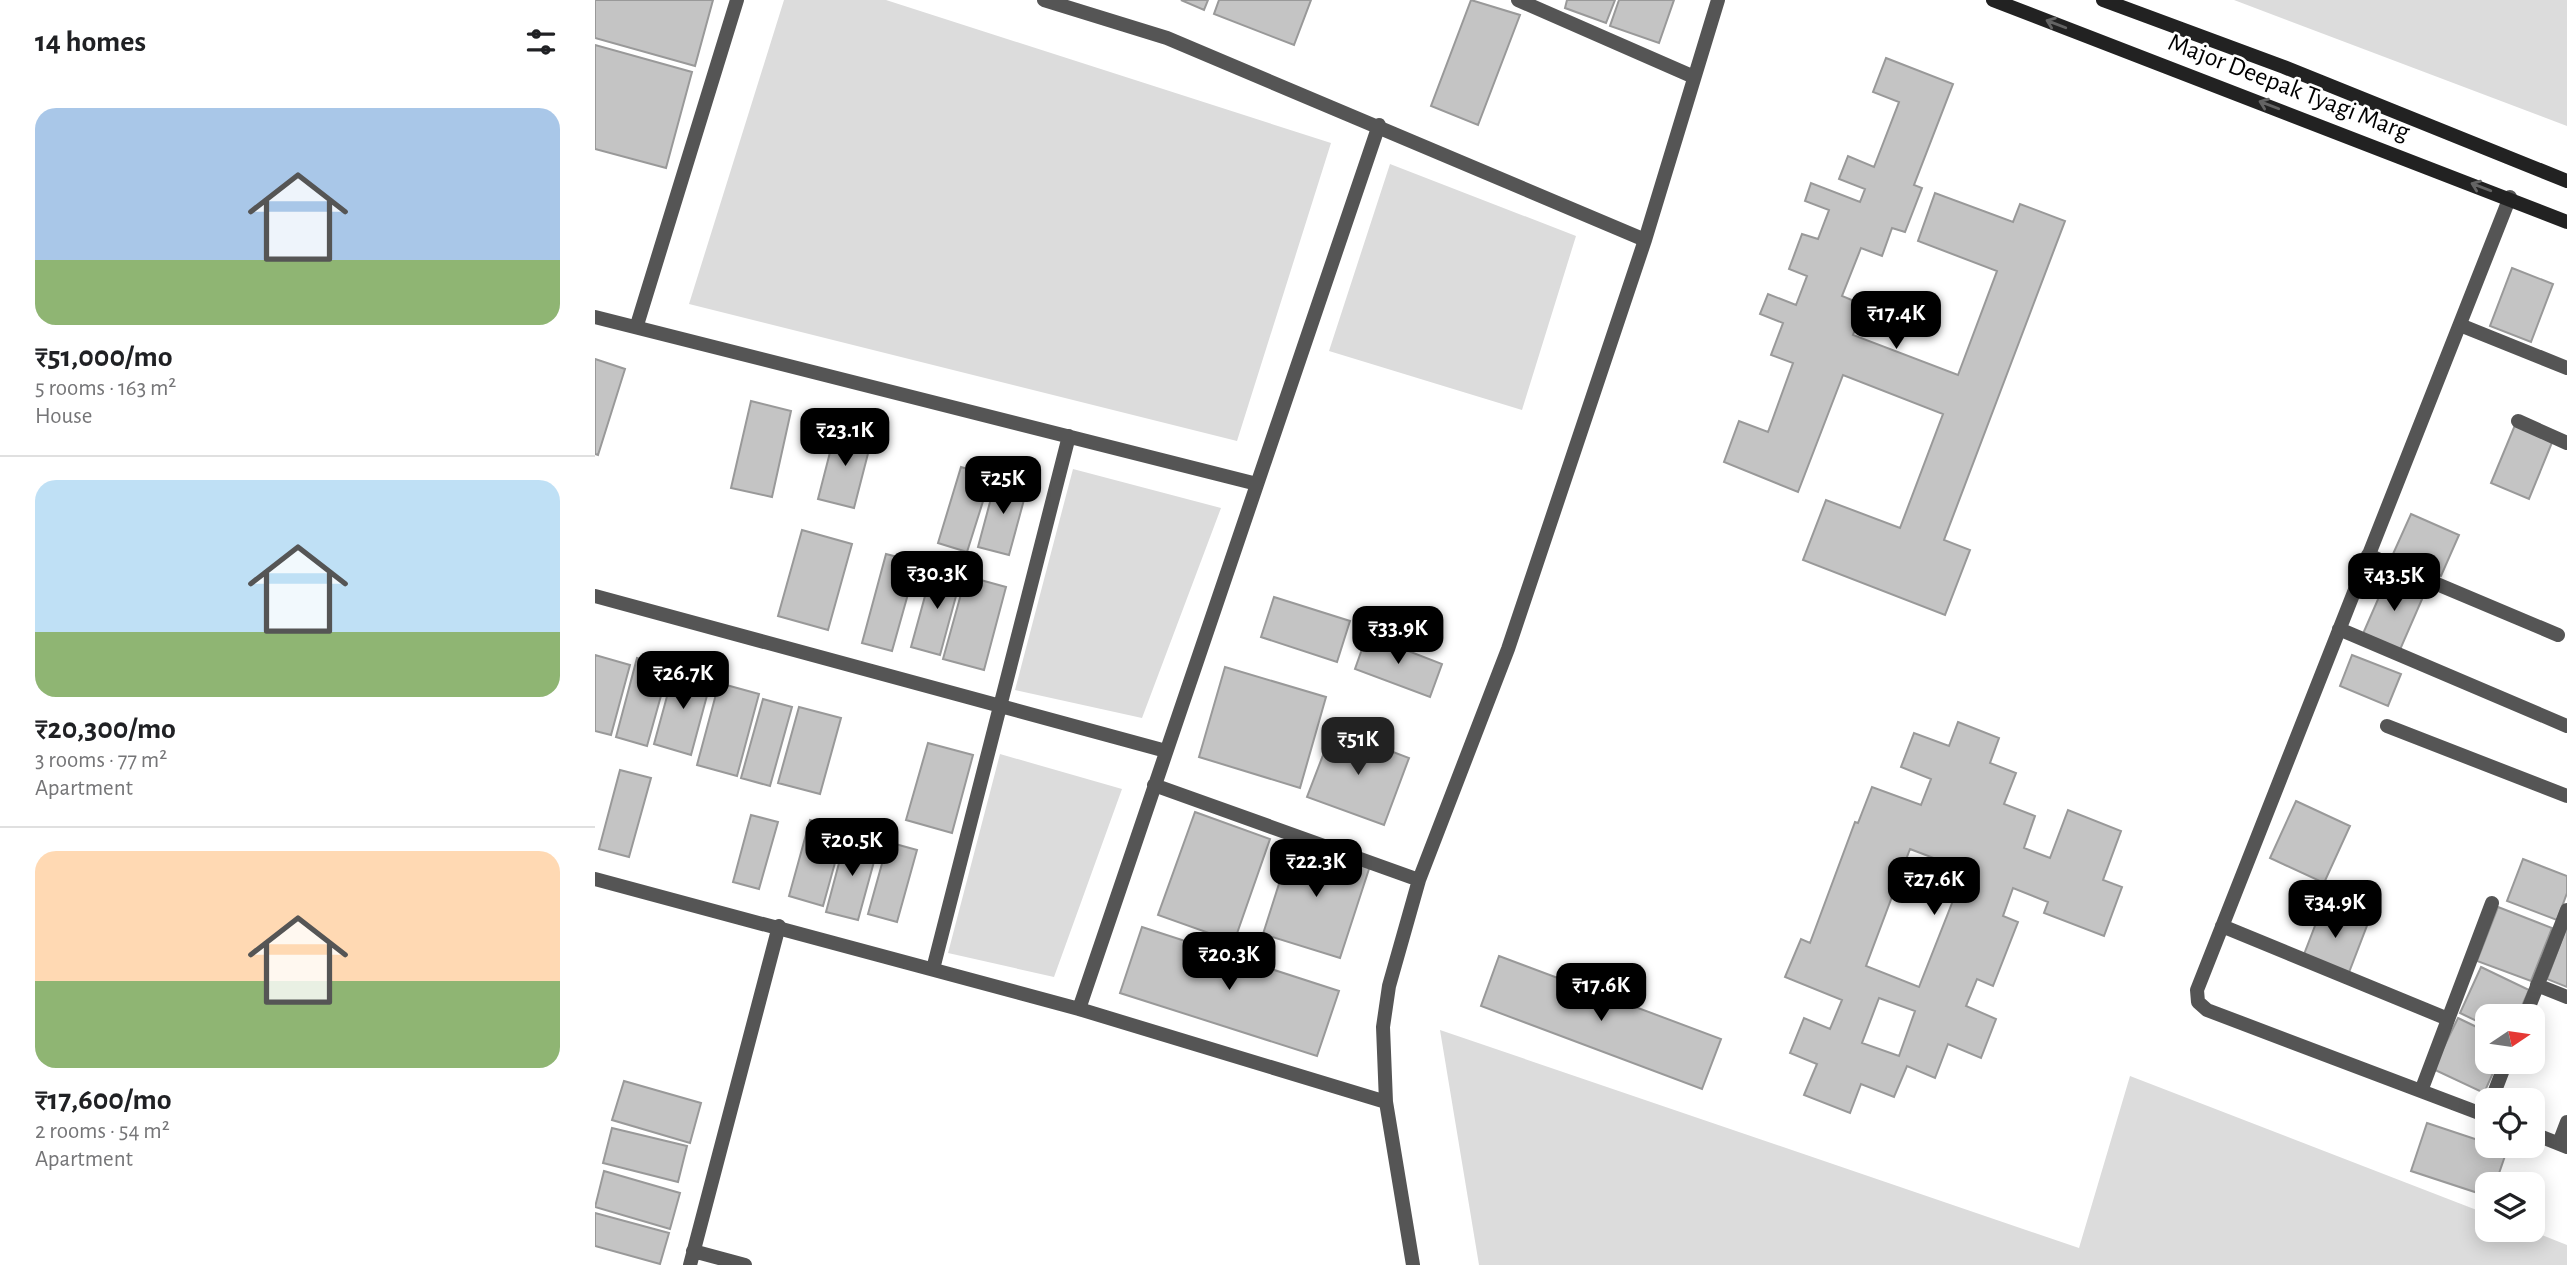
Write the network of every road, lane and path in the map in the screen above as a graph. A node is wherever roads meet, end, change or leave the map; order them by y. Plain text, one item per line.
1 (737, 0) edge
2 (1044, 0) edge
3 (1518, 0) edge
4 (1718, 0) edge
5 (1993, 0) edge
6 (2103, 0) edge
7 (1694, 77) junction
8 (1379, 125) junction
9 (2567, 181) edge
10 (2510, 197) junction
11 (2567, 222) edge
12 (1645, 240) junction
13 (595, 317) edge
14 (637, 325) junction
15 (2460, 325) junction
16 (2567, 368) edge
17 (2518, 421) dead end
18 (1069, 436) junction
19 (2567, 443) edge
20 (1257, 484) junction
21 (2368, 555) junction
22 (595, 596) edge
23 (2339, 629) junction
24 (2558, 635) dead end
25 (1000, 706) junction
26 (2387, 726) dead end
27 (2567, 726) edge
28 (1166, 751) junction
29 (1154, 786) junction
30 (2567, 796) edge
31 (595, 879) edge
32 (1419, 880) junction
33 (2492, 903) dead end
34 (2567, 912) edge
35 (779, 926) junction
36 (2222, 926) junction
37 (933, 969) junction
38 (2537, 985) junction
39 (2567, 997) edge
40 (2530, 1004) edge
41 (1079, 1009) junction
42 (2448, 1019) junction
43 (2421, 1091) junction
44 (1387, 1102) junction
45 (2475, 1110) edge
46 (2567, 1122) edge
47 (2545, 1138) edge
48 (2563, 1145) edge
49 (692, 1258) edge
50 (745, 1265) edge
51 (1413, 1265) edge

1 - 14 street
2 - 8 street
3 - 7 street
4 - 7 street
10 -> 5 street, Major Deepak Tyagi Marg
6 - 9 street, Major Deepak Tyagi Marg
7 - 12 street
8 - 12 street
8 - 20 street
10 - 11 street, Major Deepak Tyagi Marg
10 - 15 street
12 - 32 street
13 - 14 street
14 - 18 street
15 - 16 street
15 - 21 street
17 - 19 street
18 - 20 street
18 - 25 street
20 - 28 street
21 - 23 street
21 - 24 street
22 - 25 street
23 - 27 street
23 - 36 street
25 - 28 street
25 - 37 street
26 - 30 street
28 - 29 street
29 - 32 street
29 - 41 street
31 - 35 street
32 - 44 street
33 - 42 street
34 - 38 street
35 - 37 street
35 - 49 street
36 - 42 street
36 - 43 street
37 - 41 street
38 - 39 street
38 - 40 street
41 - 44 street
42 - 43 street
43 - 45 street
44 - 51 street
46 - 48 street
47 - 48 street
49 - 50 street

